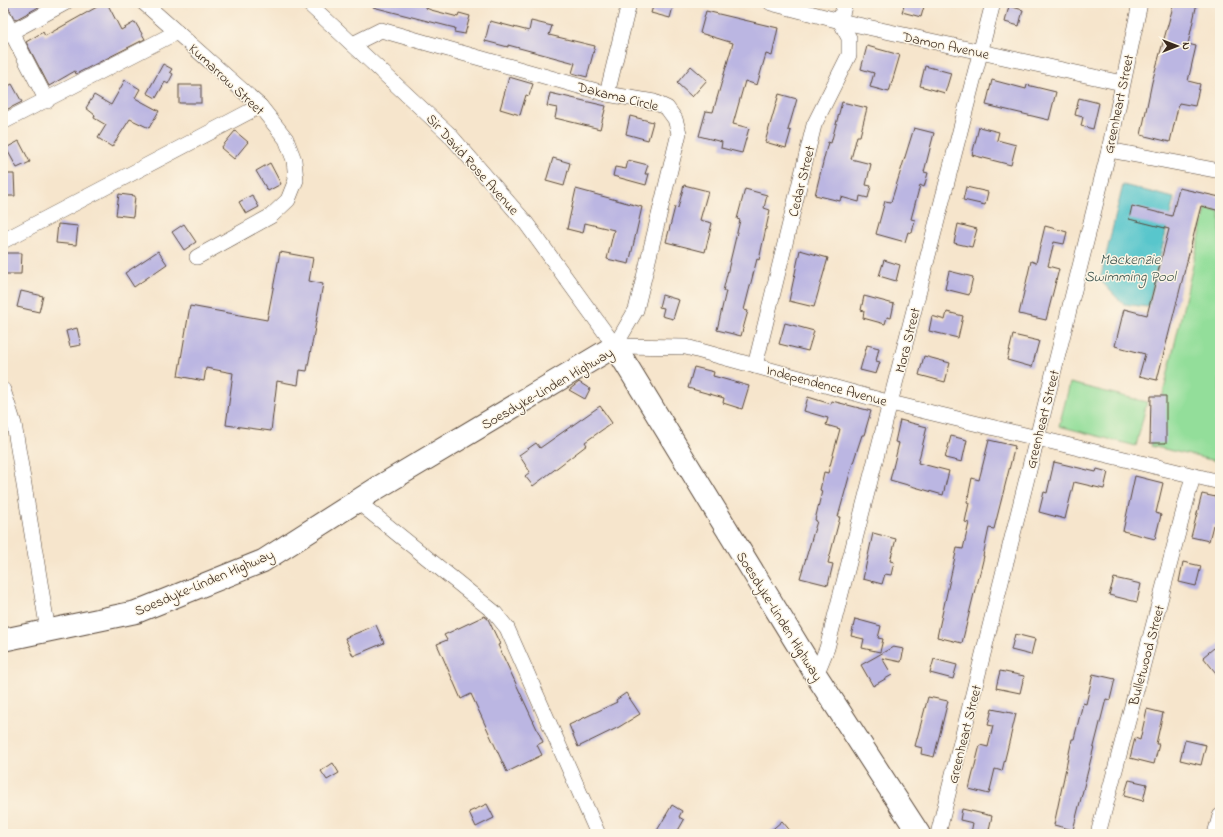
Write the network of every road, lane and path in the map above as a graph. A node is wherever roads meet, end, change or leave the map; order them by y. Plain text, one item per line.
1 (65, 3) edge
2 (144, 3) edge
3 (308, 3) edge
4 (629, 3) edge
5 (771, 3) edge
6 (845, 3) edge
7 (993, 3) edge
8 (1140, 3) edge
9 (3, 16) edge
10 (840, 21) junction
11 (177, 32) junction
12 (8, 34) edge
13 (353, 44) junction
14 (981, 52) junction
15 (1122, 83) junction
16 (607, 94) junction
17 (47, 101) junction
18 (260, 106) junction
19 (3, 122) edge
20 (1109, 150) junction
21 (1220, 171) edge
22 (3, 241) edge
23 (197, 257) dead end
24 (615, 346) junction
25 (755, 366) junction
26 (3, 390) edge
27 (891, 402) junction
28 (1038, 437) junction
29 (1193, 476) junction
30 (1220, 482) edge
31 (358, 502) junction
32 (48, 631) junction
33 (3, 640) edge
34 (816, 675) junction
35 (1220, 816) edge
36 (598, 834) edge
37 (919, 834) edge
38 (938, 834) edge
39 (1098, 834) edge
40 (1216, 834) edge

1 - 12 street
2 - 11 street, Kumarrow Street
3 - 13 street, Sir David Rose Avenue
4 - 16 street
5 - 10 street, Damon Avenue
6 - 10 street
7 - 14 street, Mora Street
8 - 15 street, Greenheart Street
9 - 12 street
10 - 14 street, Damon Avenue
10 - 25 street, Cedar Street
11 - 17 street
11 - 18 street, Kumarrow Street
12 - 17 street
13 - 16 street, Dakama Circle
13 - 24 street, Sir David Rose Avenue
14 - 15 street, Damon Avenue
14 - 27 street, Mora Street
15 - 20 street, Greenheart Street
16 - 24 street, Dakama Circle
17 - 19 street
18 - 22 street
18 - 23 street, Kumarrow Street
20 - 21 street
20 - 28 street, Greenheart Street
24 - 25 street, Independence Avenue
24 - 31 main road, Soesdyke-Linden Highway
24 - 34 main road, Soesdyke-Linden Highway
25 - 27 street, Independence Avenue
26 - 32 street
27 - 28 street, Independence Avenue
27 - 34 street, Mora Street
28 - 29 street, Independence Avenue
28 - 38 street, Greenheart Street
29 - 30 street, Independence Avenue
29 - 39 street, Bulletwood Street
31 - 32 main road, Soesdyke-Linden Highway
31 - 36 street
32 - 33 main road, Soesdyke-Linden Highway
34 - 37 main road, Soesdyke-Linden Highway
35 - 40 street

